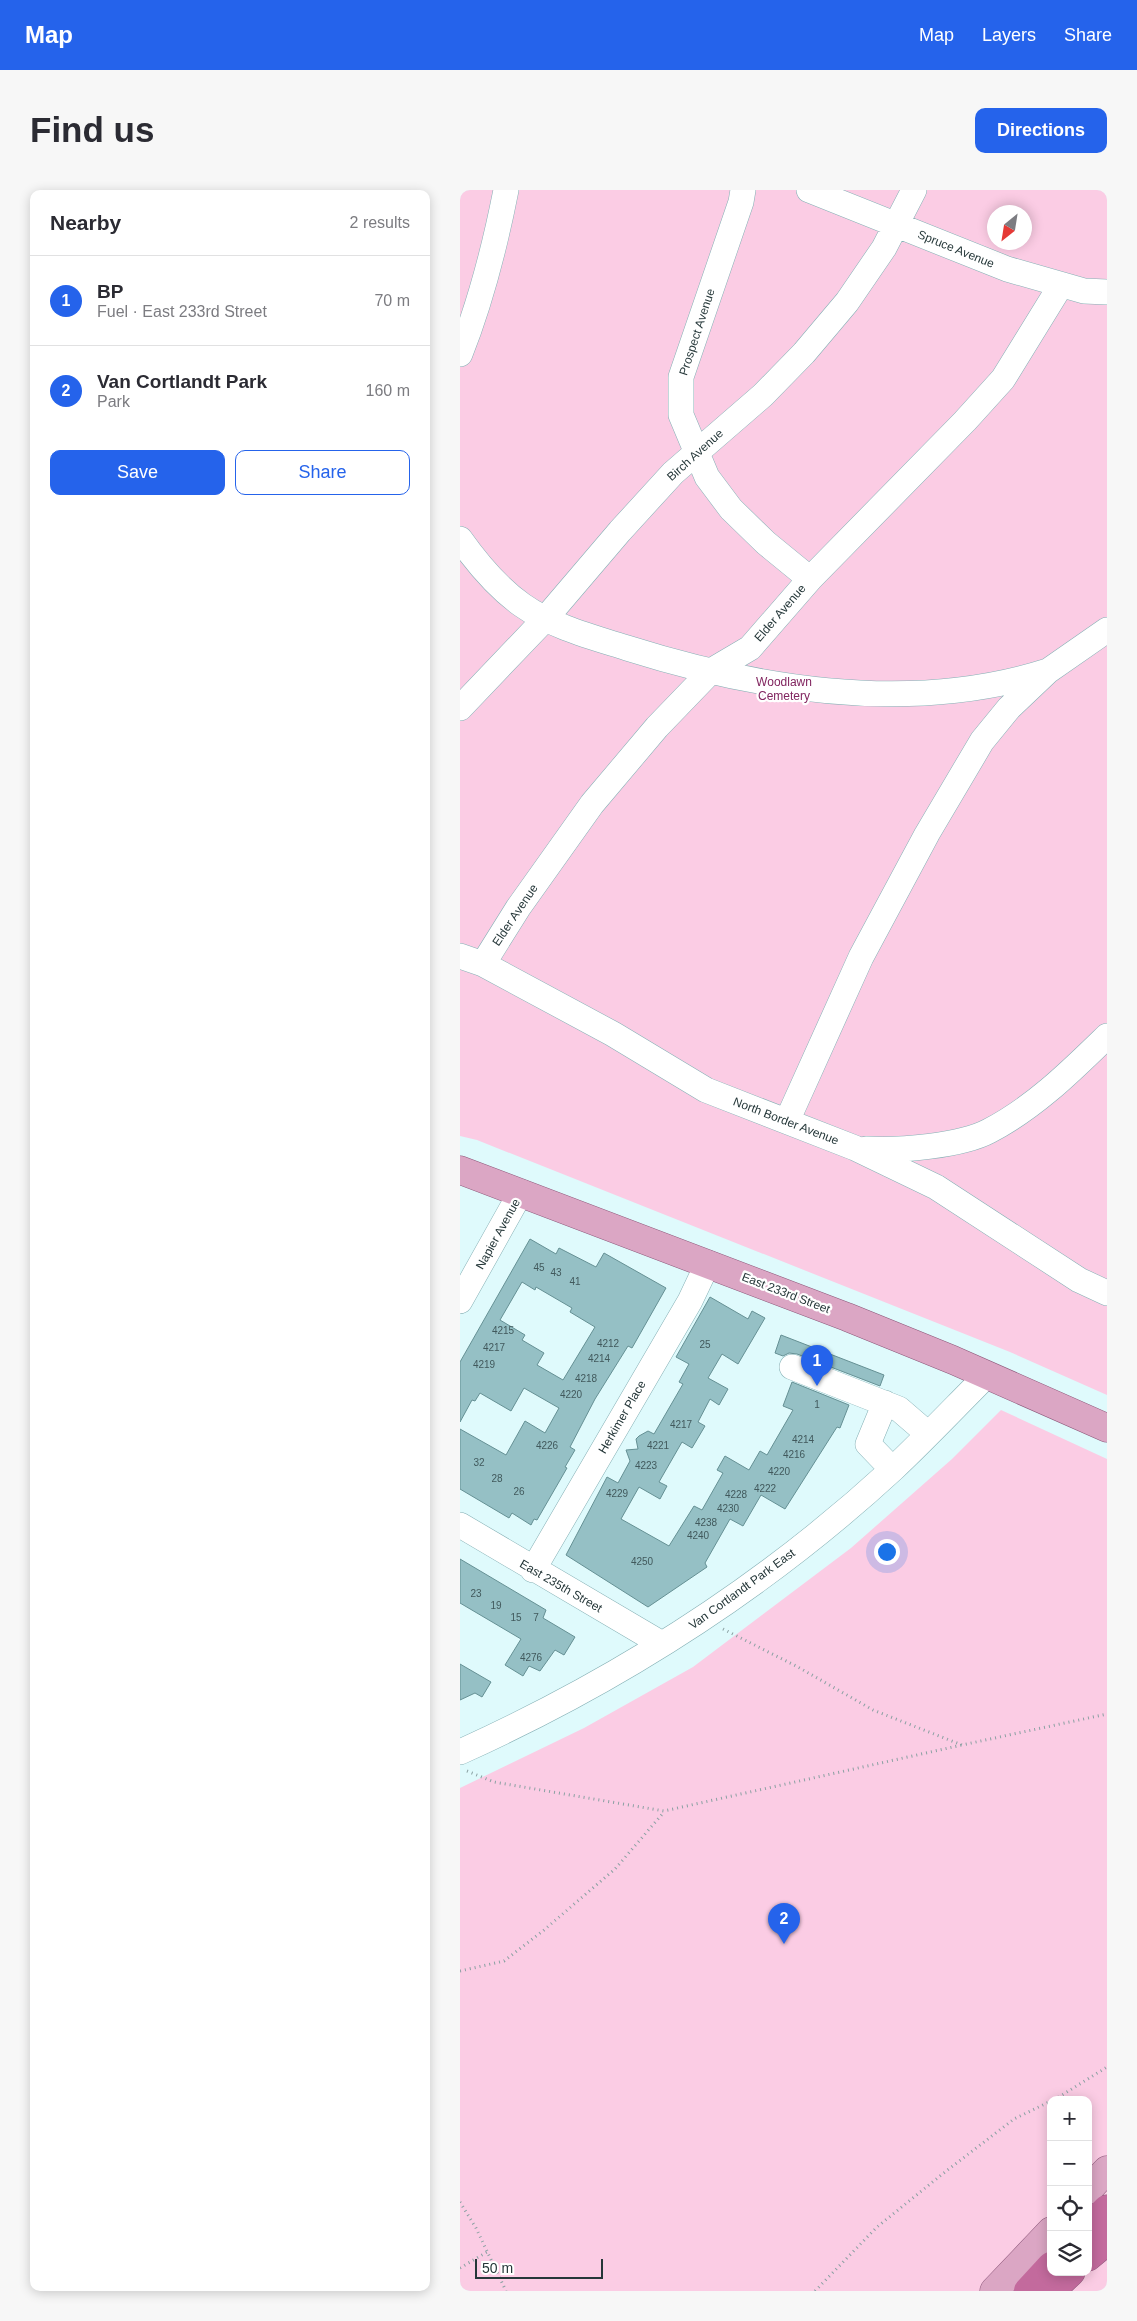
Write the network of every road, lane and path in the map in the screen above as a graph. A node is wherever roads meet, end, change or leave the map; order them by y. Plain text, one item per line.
1 (506, 190) edge
2 (743, 190) edge
3 (809, 190) edge
4 (914, 190) edge
5 (896, 225) junction
6 (1061, 285) junction
7 (1107, 292) edge
8 (460, 354) edge
9 (696, 453) junction
10 (460, 539) edge
11 (810, 580) junction
12 (545, 619) junction
13 (1107, 630) edge
14 (711, 671) junction
15 (1048, 671) junction
16 (460, 708) edge
17 (471, 960) edge
18 (1107, 1036) edge
19 (787, 1121) junction
20 (855, 1148) junction
21 (460, 1170) edge
22 (521, 1192) junction
23 (708, 1263) junction
24 (1107, 1293) edge
25 (460, 1301) edge
26 (792, 1367) dead end
27 (987, 1375) junction
28 (885, 1403) junction
29 (1107, 1428) edge
30 (928, 1434) junction
31 (892, 1469) junction
32 (460, 1526) edge
33 (533, 1570) junction
34 (702, 1617) junction
35 (662, 1644) junction
36 (1107, 1714) edge
37 (962, 1745) junction
38 (460, 1752) edge
39 (460, 1768) edge
40 (664, 1811) junction
41 (460, 1971) edge
42 (1107, 2067) edge
43 (1059, 2096) edge
44 (1047, 2102) edge
45 (1107, 2170) edge
46 (1092, 2186) edge
47 (460, 2202) edge
48 (1107, 2209) edge
49 (1092, 2224) edge
50 (1047, 2235) edge
51 (1107, 2241) edge
52 (487, 2252) junction
53 (1092, 2254) edge
54 (460, 2268) edge
55 (1047, 2270) edge
56 (1067, 2276) edge
57 (506, 2291) edge
58 (814, 2291) edge
59 (994, 2291) edge
60 (1028, 2291) edge
61 (1051, 2291) edge

1 - 8 street
2 - 9 street, Prospect Avenue
3 - 5 street, Spruce Avenue
4 - 5 street, Birch Avenue
5 - 6 street, Spruce Avenue
5 - 9 street, Birch Avenue
6 - 7 street, Spruce Avenue
6 - 11 street, Elder Avenue
9 - 11 street, Prospect Avenue
9 - 12 street, Birch Avenue
10 - 12 street
11 - 14 street, Elder Avenue
12 - 14 street
12 - 16 street, Birch Avenue
13 - 15 street
14 - 15 street
14 - 17 street, Elder Avenue
15 - 19 street
17 - 19 street, North Border Avenue
18 - 20 street
19 - 20 street, North Border Avenue
20 - 24 street, North Border Avenue
21 - 22 main road, East 233rd Street
22 - 23 main road, East 233rd Street
22 - 25 street, Napier Avenue
23 - 27 main road, East 233rd Street
23 - 33 street, Herkimer Place
26 - 28 street
27 - 29 main road, East 233rd Street
27 - 30 street, Van Cortlandt Park East
28 - 30 street
28 - 31 street
30 - 31 street, Van Cortlandt Park East
31 - 34 street, Van Cortlandt Park East
32 - 33 street, East 235th Street
33 - 35 street, East 235th Street
34 - 35 street, Van Cortlandt Park East
34 - 37 path
35 - 38 street, Van Cortlandt Park East
36 - 37 path
37 - 40 path
39 - 40 path
40 - 41 path
42 - 43 path
44 - 58 path
45 - 46 main road
47 - 52 path
48 - 49 highway
50 - 59 main road
51 - 53 highway
52 - 54 path
52 - 57 path
55 - 60 highway
56 - 61 highway

